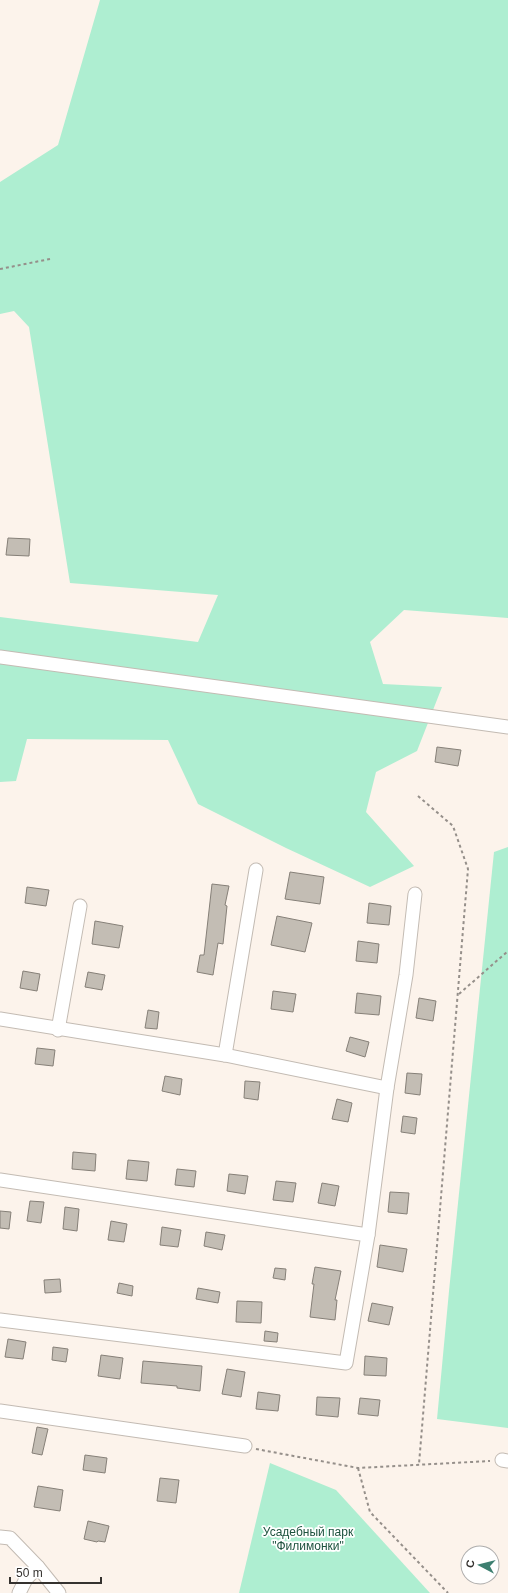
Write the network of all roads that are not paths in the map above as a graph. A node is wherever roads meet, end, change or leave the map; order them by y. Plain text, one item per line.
1 (0, 657) edge
2 (508, 726) edge
3 (256, 870) dead end
4 (415, 894) dead end
5 (80, 906) dead end
6 (0, 1019) edge
7 (58, 1030) junction
8 (225, 1055) junction
9 (387, 1088) junction
10 (0, 1180) edge
11 (368, 1235) junction
12 (0, 1320) edge
13 (0, 1411) edge
14 (245, 1446) road end
15 (0, 1537) edge
16 (38, 1567) junction
17 (19, 1593) edge
18 (58, 1593) edge

1 - 2 street
3 - 8 street
4 - 9 street
5 - 7 street
6 - 7 street
7 - 8 street
8 - 9 street
9 - 11 street
10 - 11 street
11 - 12 street
13 - 14 street
15 - 16 street
16 - 17 street
16 - 18 street

